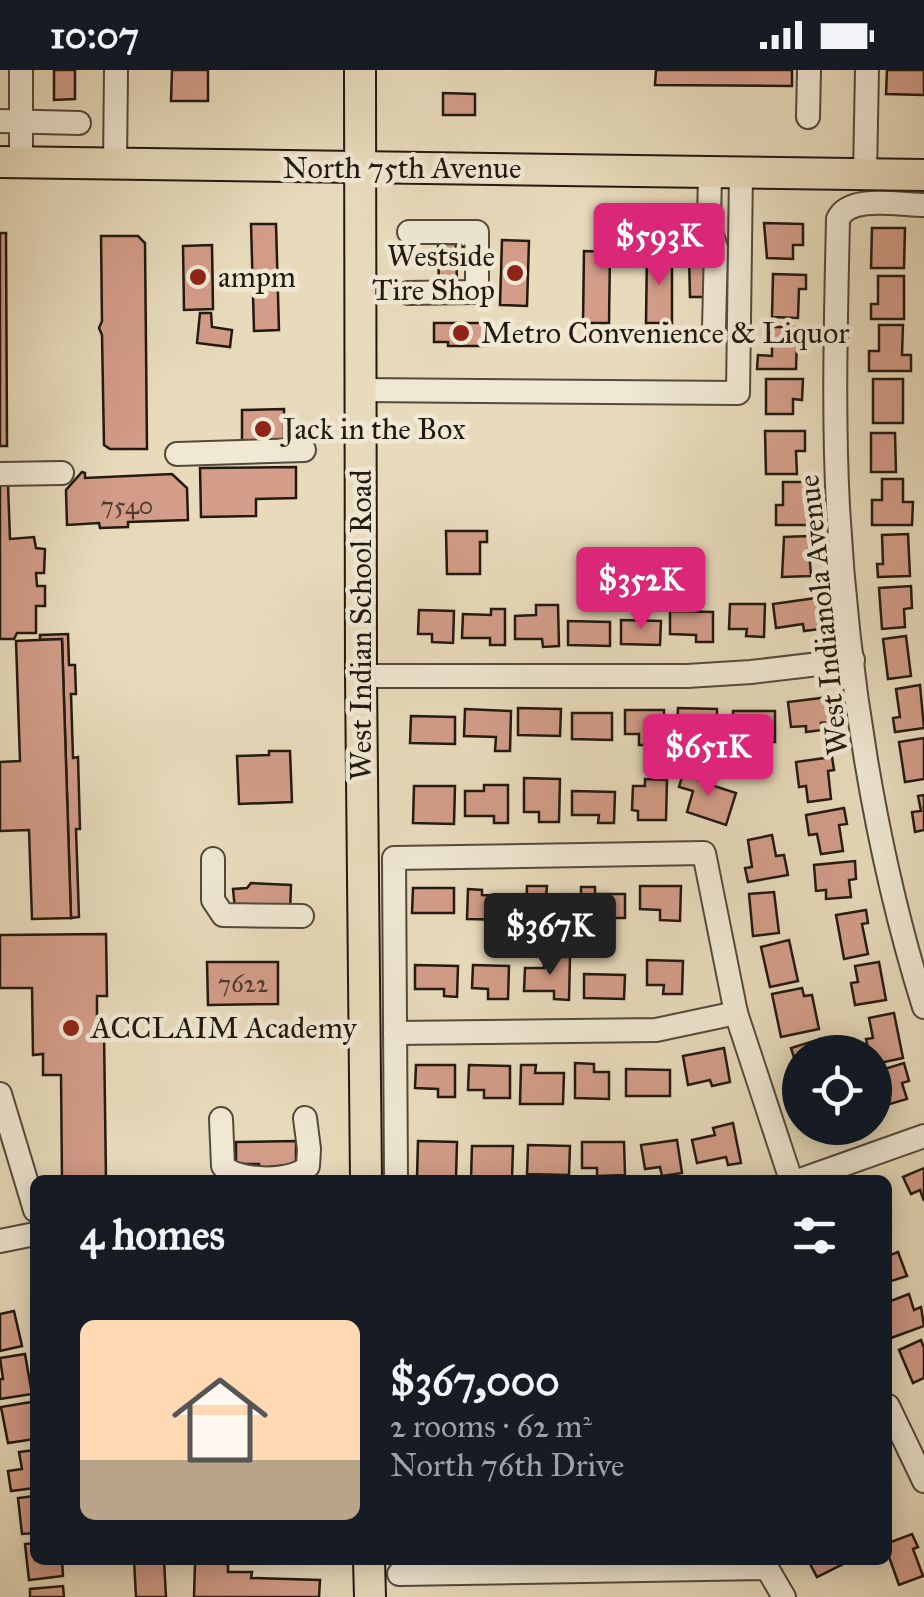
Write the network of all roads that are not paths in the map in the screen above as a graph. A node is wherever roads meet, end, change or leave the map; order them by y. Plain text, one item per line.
1 (21, 70) edge
2 (116, 70) edge
3 (360, 70) edge
4 (808, 70) edge
5 (867, 70) edge
6 (808, 117) dead end
7 (10, 122) edge
8 (79, 124) dead end
9 (11, 163) edge
10 (115, 165) junction
11 (360, 169) junction
12 (710, 171) junction
13 (742, 172) junction
14 (865, 174) junction
15 (924, 175) edge
16 (924, 206) edge
17 (409, 232) dead end
18 (408, 292) dead end
19 (477, 292) junction
20 (477, 316) dead end
21 (714, 328) dead end
22 (360, 390) junction
23 (304, 450) dead end
24 (176, 454) dead end
25 (62, 473) dead end
26 (0, 474) edge
27 (853, 660) junction
28 (361, 676) junction
29 (213, 860) dead end
30 (302, 916) dead end
31 (924, 1007) edge
32 (736, 1013) junction
33 (395, 1033) junction
34 (0, 1094) edge
35 (305, 1118) dead end
36 (220, 1119) dead end
37 (924, 1136) edge
38 (234, 1175) edge
39 (298, 1175) edge
40 (366, 1175) edge
41 (396, 1175) edge
42 (789, 1175) edge
43 (814, 1175) edge
44 (30, 1193) edge
45 (30, 1235) edge
46 (0, 1242) edge
47 (892, 1414) edge
48 (924, 1481) edge
49 (370, 1565) edge
50 (399, 1577) edge
51 (370, 1597) edge
52 (784, 1597) edge

1 - 7 street
2 - 10 street
3 - 11 main road, West Indian School Road
4 - 6 street
5 - 14 street
7 - 8 street
7 - 9 street
9 - 10 main road, North 75th Avenue
10 - 11 main road, North 75th Avenue
11 - 12 main road, North 75th Avenue
11 - 22 main road, West Indian School Road
12 - 13 main road, North 75th Avenue
12 - 21 street
13 - 14 main road, North 75th Avenue
13 - 22 street
14 - 15 main road, North 75th Avenue
16 - 27 street, West Indianola Avenue
17 - 19 street
18 - 19 street
19 - 20 street
22 - 28 main road, West Indian School Road
23 - 24 street
25 - 26 street
27 - 28 street
27 - 31 street, West Indianola Avenue
28 - 40 main road, West Indian School Road
29 - 30 street
32 - 33 street
32 - 33 street
32 - 42 street
33 - 41 street
34 - 44 street
35 - 39 street
36 - 38 street
37 - 43 street
45 - 46 street
47 - 48 street
49 - 51 main road
50 - 52 street

